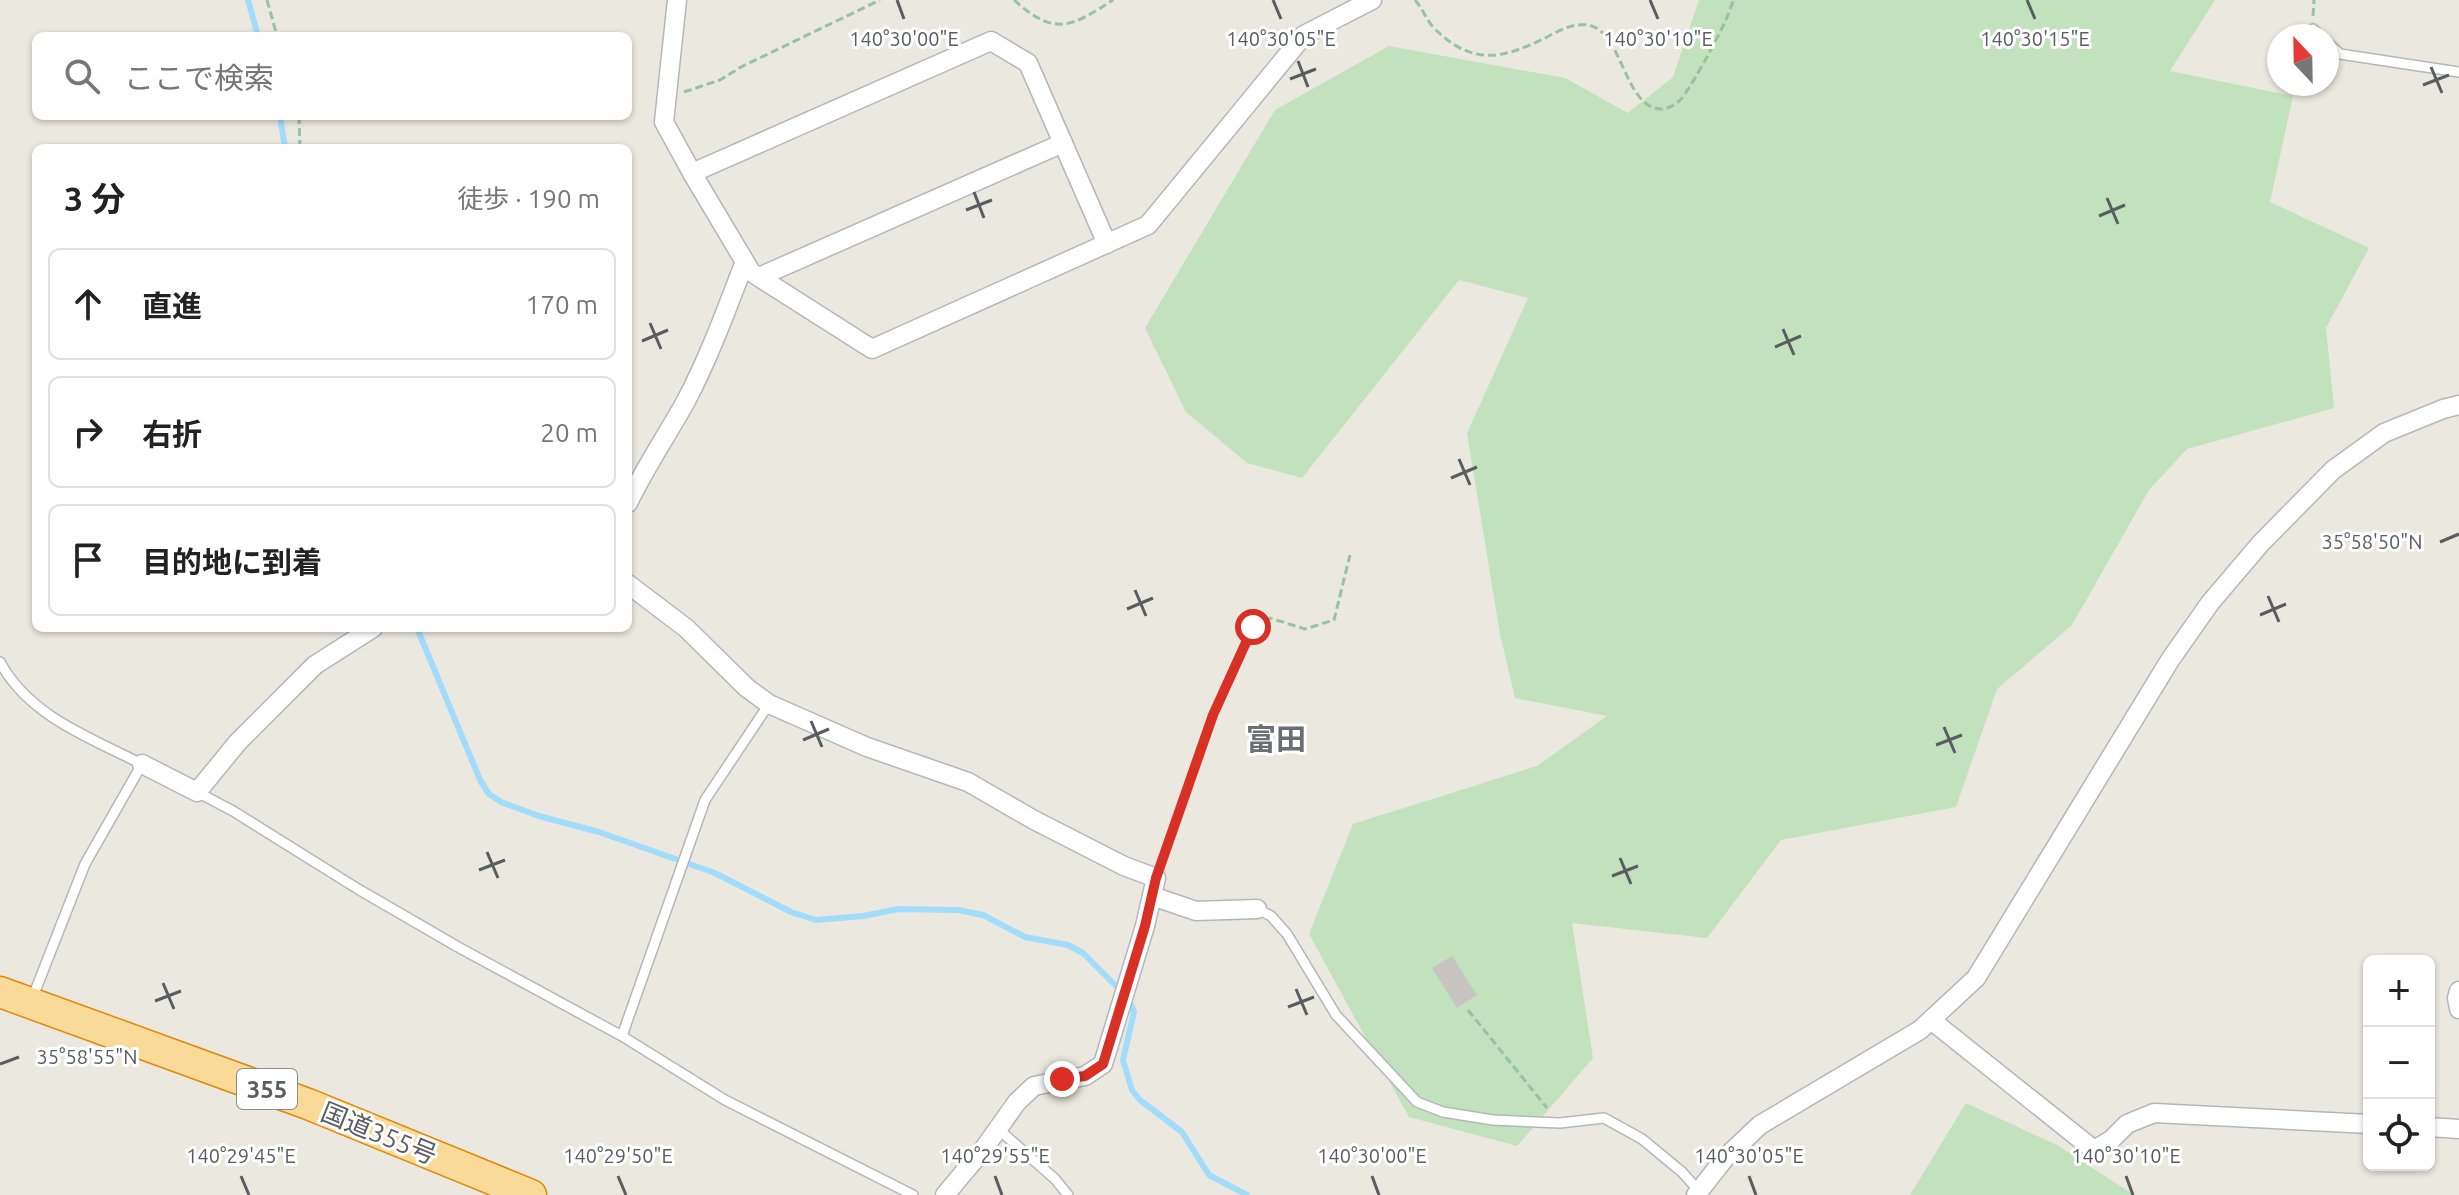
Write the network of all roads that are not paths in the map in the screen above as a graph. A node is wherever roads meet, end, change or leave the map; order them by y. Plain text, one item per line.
1 (677, 0) edge
2 (1372, 0) edge
3 (2339, 53) edge
4 (2459, 72) edge
5 (1063, 143) junction
6 (692, 173) junction
7 (1107, 244) junction
8 (744, 264) junction
9 (759, 277) junction
10 (2459, 405) edge
11 (632, 495) edge
12 (632, 587) edge
13 (367, 632) edge
14 (0, 662) edge
15 (769, 704) junction
16 (142, 764) junction
17 (197, 792) junction
18 (1154, 887) junction
19 (1257, 909) joint
20 (2459, 991) edge
21 (0, 992) edge
22 (31, 1003) junction
23 (2459, 1009) edge
24 (1931, 1020) junction
25 (622, 1036) junction
26 (2363, 1124) edge
27 (2435, 1127) edge
28 (997, 1128) junction
29 (2459, 1129) edge
30 (1697, 1193) edge
31 (531, 1195) edge
32 (913, 1195) edge
33 (945, 1195) edge
34 (1068, 1195) edge

1 - 6 street
2 - 7 street
3 - 4 lane
5 - 6 street
5 - 7 street
5 - 9 street
6 - 8 street
7 - 9 street
8 - 9 street
8 - 11 street
10 - 24 street
12 - 15 street
13 - 17 street
14 - 16 lane
15 - 18 street
15 - 25 lane
16 - 17 street
16 - 22 lane
17 - 25 lane
18 - 19 street
18 - 28 street
19 - 30 lane
20 - 23 street
21 - 22 highway, 国道355号 / 355
22 - 31 highway, 国道355号 / 355
24 - 26 street
24 - 30 street
25 - 32 lane
27 - 29 street
28 - 33 street
28 - 34 lane

